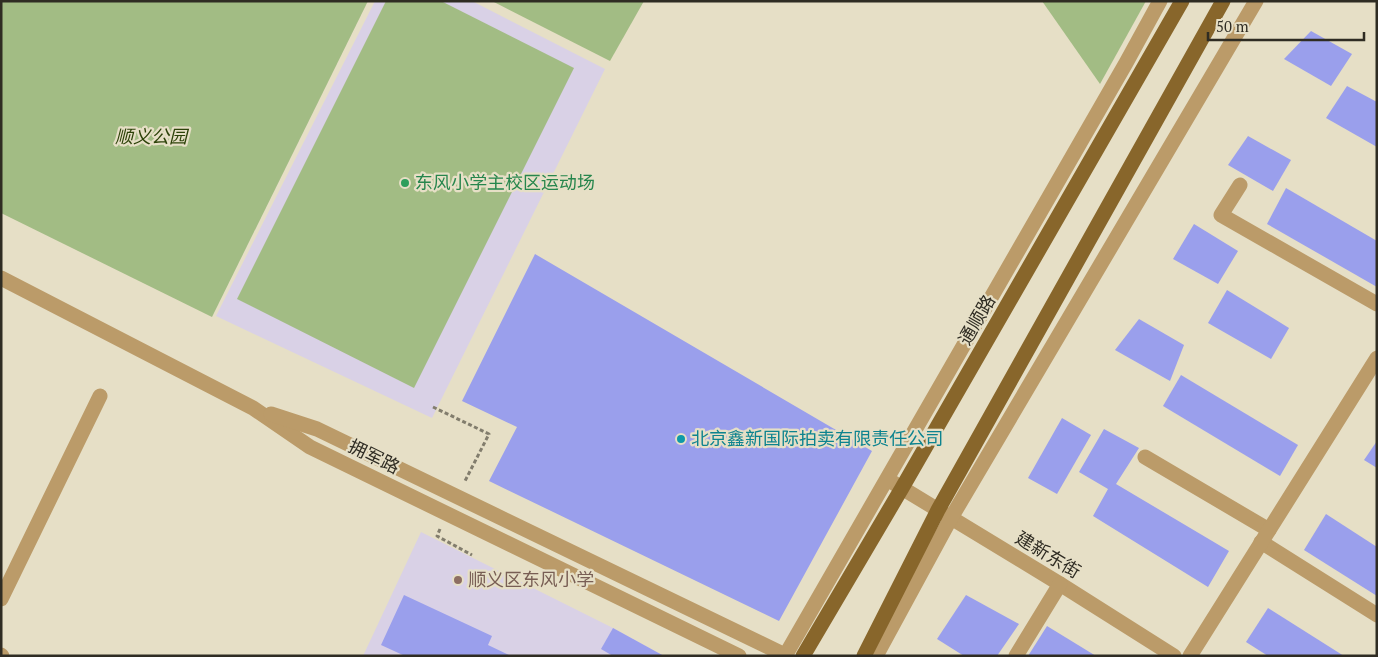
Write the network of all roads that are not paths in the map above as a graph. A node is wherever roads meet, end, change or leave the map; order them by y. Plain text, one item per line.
1 (1160, 1) edge
2 (1182, 1) edge
3 (1223, 1) edge
4 (1256, 1) edge
5 (1240, 185) dead end
6 (1, 278) edge
7 (1377, 304) edge
8 (1376, 359) edge
9 (100, 396) dead end
10 (253, 408) junction
11 (1145, 457) dead end
12 (887, 478) junction
13 (902, 488) junction
14 (945, 514) junction
15 (1265, 536) junction
16 (1060, 584) junction
17 (1, 599) edge
18 (1377, 615) edge
19 (786, 655) edge
20 (739, 656) edge
21 (803, 656) edge
22 (864, 656) edge
23 (876, 656) edge
24 (1016, 656) edge
25 (1174, 656) edge
26 (1190, 656) edge

1 - 12 street
2 - 13 main road, 通顺路
3 - 14 main road
4 - 14 street
5 - 7 street
6 - 10 street, 拥军路
8 - 15 street
9 - 17 street
10 - 19 street
10 - 20 street, 拥军路
11 - 15 street
12 - 13 street, 建新东街
12 - 19 street
13 - 14 street, 建新东街
13 - 21 main road, 通顺路
14 - 16 street, 建新东街
14 - 22 main road
14 - 23 street
15 - 18 street
15 - 26 street
16 - 24 street
16 - 25 street, 建新东街

